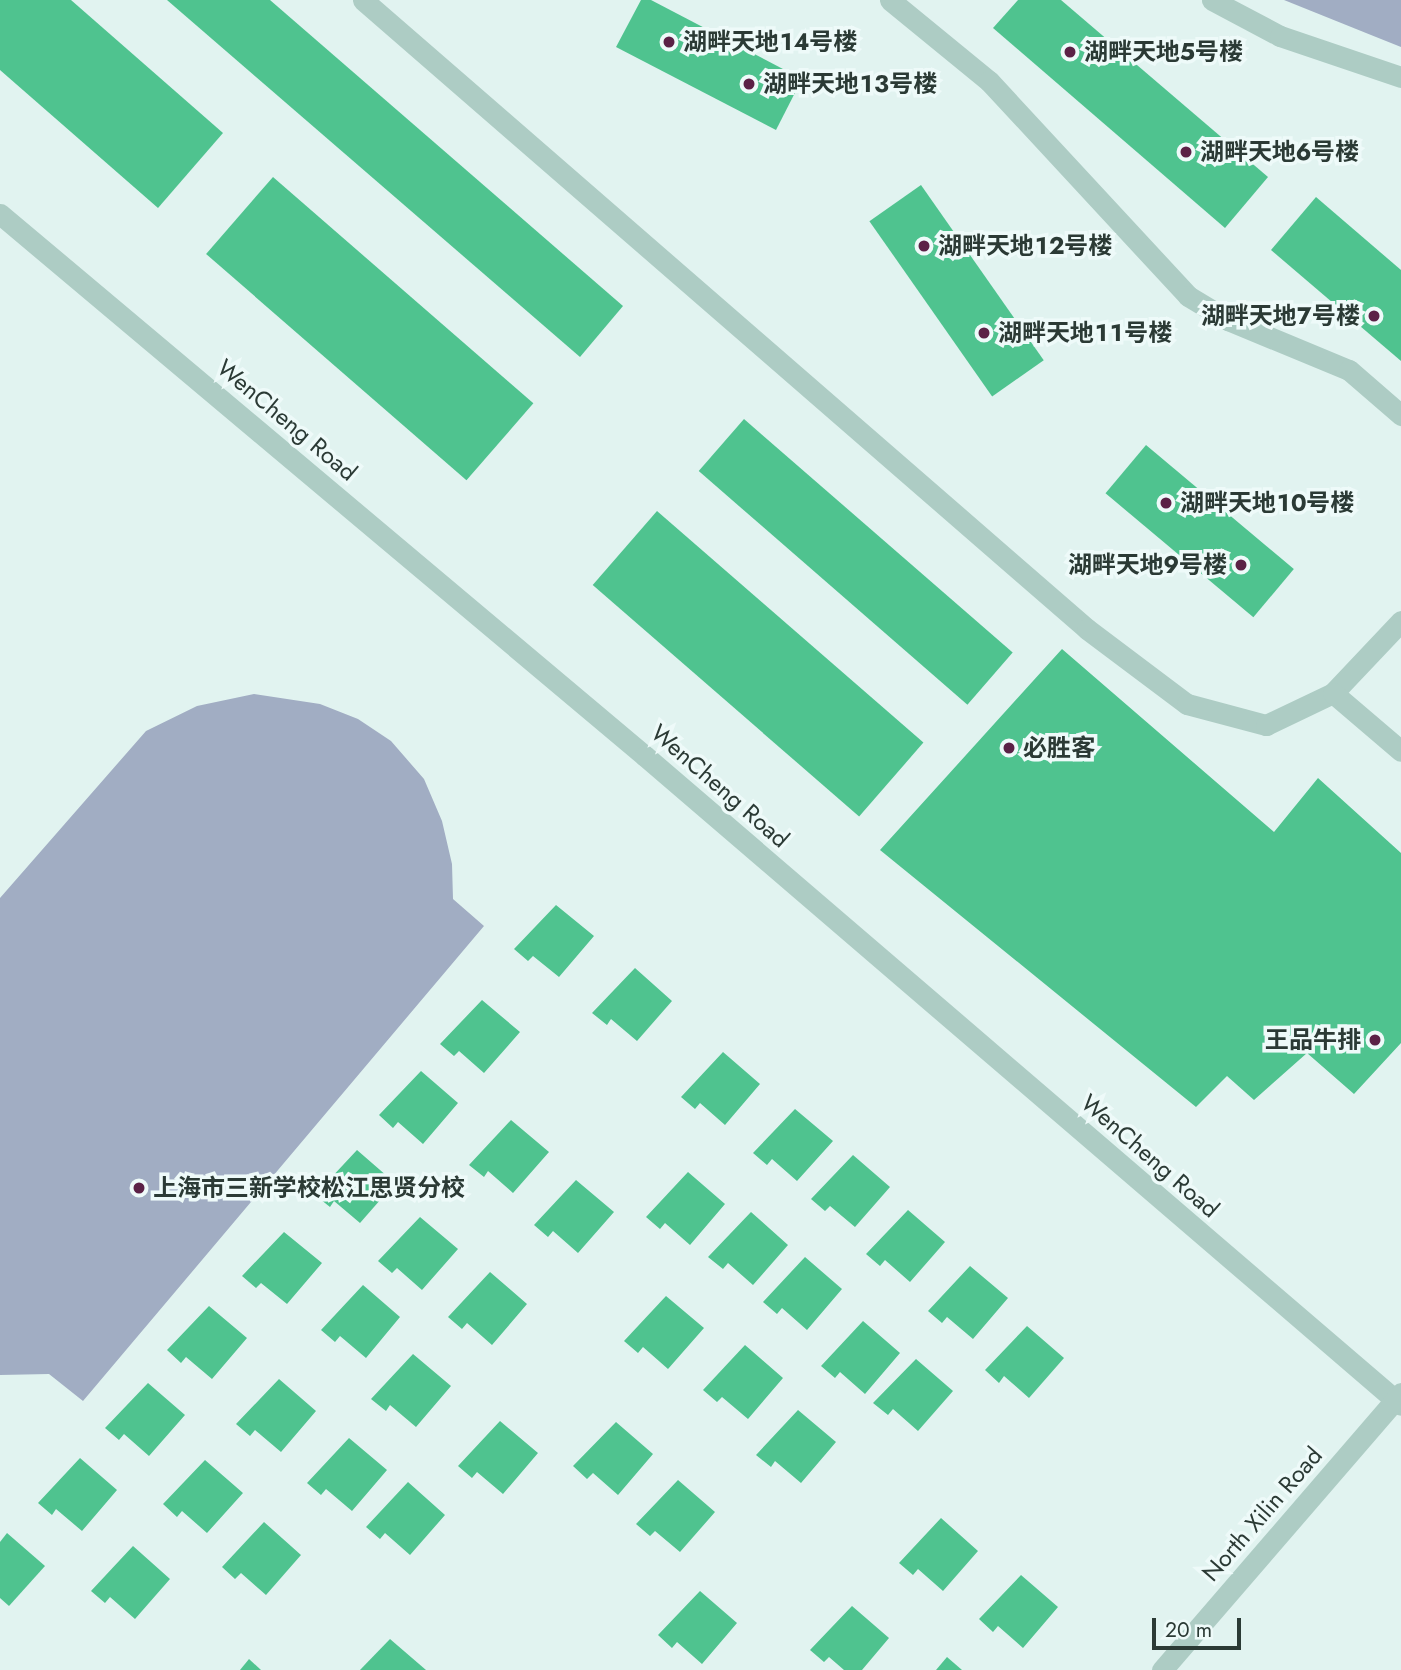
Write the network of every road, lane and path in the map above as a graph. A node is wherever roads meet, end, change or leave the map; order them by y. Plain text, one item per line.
1 (363, 0) edge
2 (890, 0) edge
3 (1212, 0) edge
4 (1401, 77) edge
5 (0, 214) edge
6 (1401, 415) edge
7 (1401, 621) edge
8 (1333, 693) junction
9 (1401, 751) edge
10 (1399, 1399) edge
11 (1162, 1670) edge

1 - 8 street
2 - 6 street
3 - 4 street
5 - 10 street, WenCheng Road
7 - 8 street
8 - 9 street
10 - 11 street, North Xilin Road

